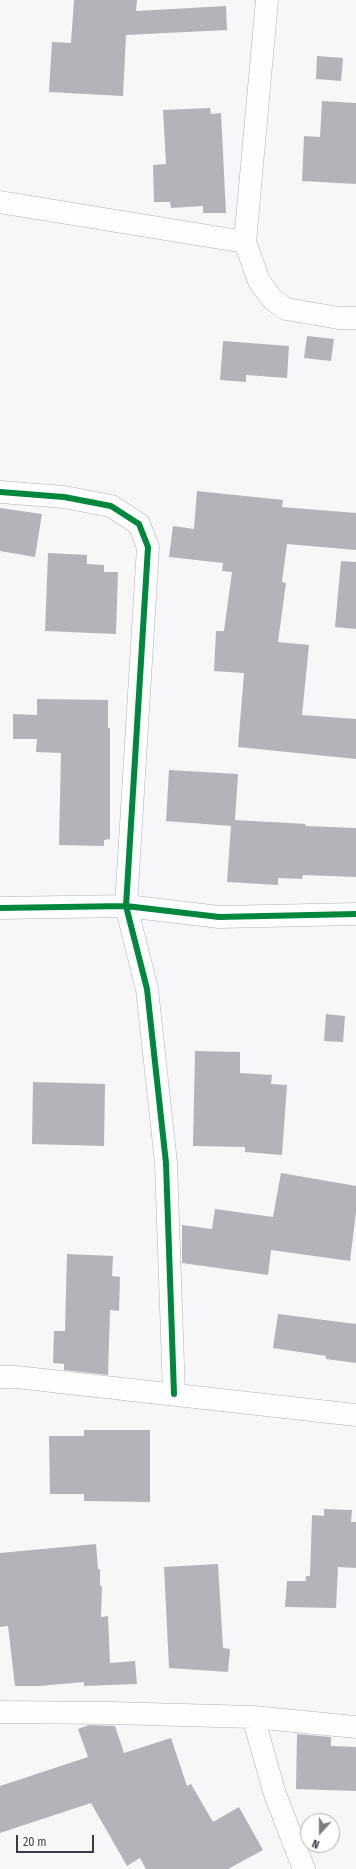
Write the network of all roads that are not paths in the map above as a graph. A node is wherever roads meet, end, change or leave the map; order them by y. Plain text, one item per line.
1 (267, 0) edge
2 (0, 202) edge
3 (245, 242) junction
4 (356, 318) edge
5 (0, 492) edge
6 (126, 906) junction
7 (0, 908) edge
8 (356, 914) edge
9 (0, 1377) edge
10 (174, 1394) junction
11 (356, 1415) edge
12 (0, 1712) edge
13 (253, 1717) junction
14 (356, 1727) edge
15 (304, 1869) edge

1 - 3 street
2 - 3 street
3 - 4 street
5 - 6 street
6 - 7 street
6 - 8 street
6 - 10 street
9 - 10 street
10 - 11 street
12 - 13 street
13 - 14 street
13 - 15 street

